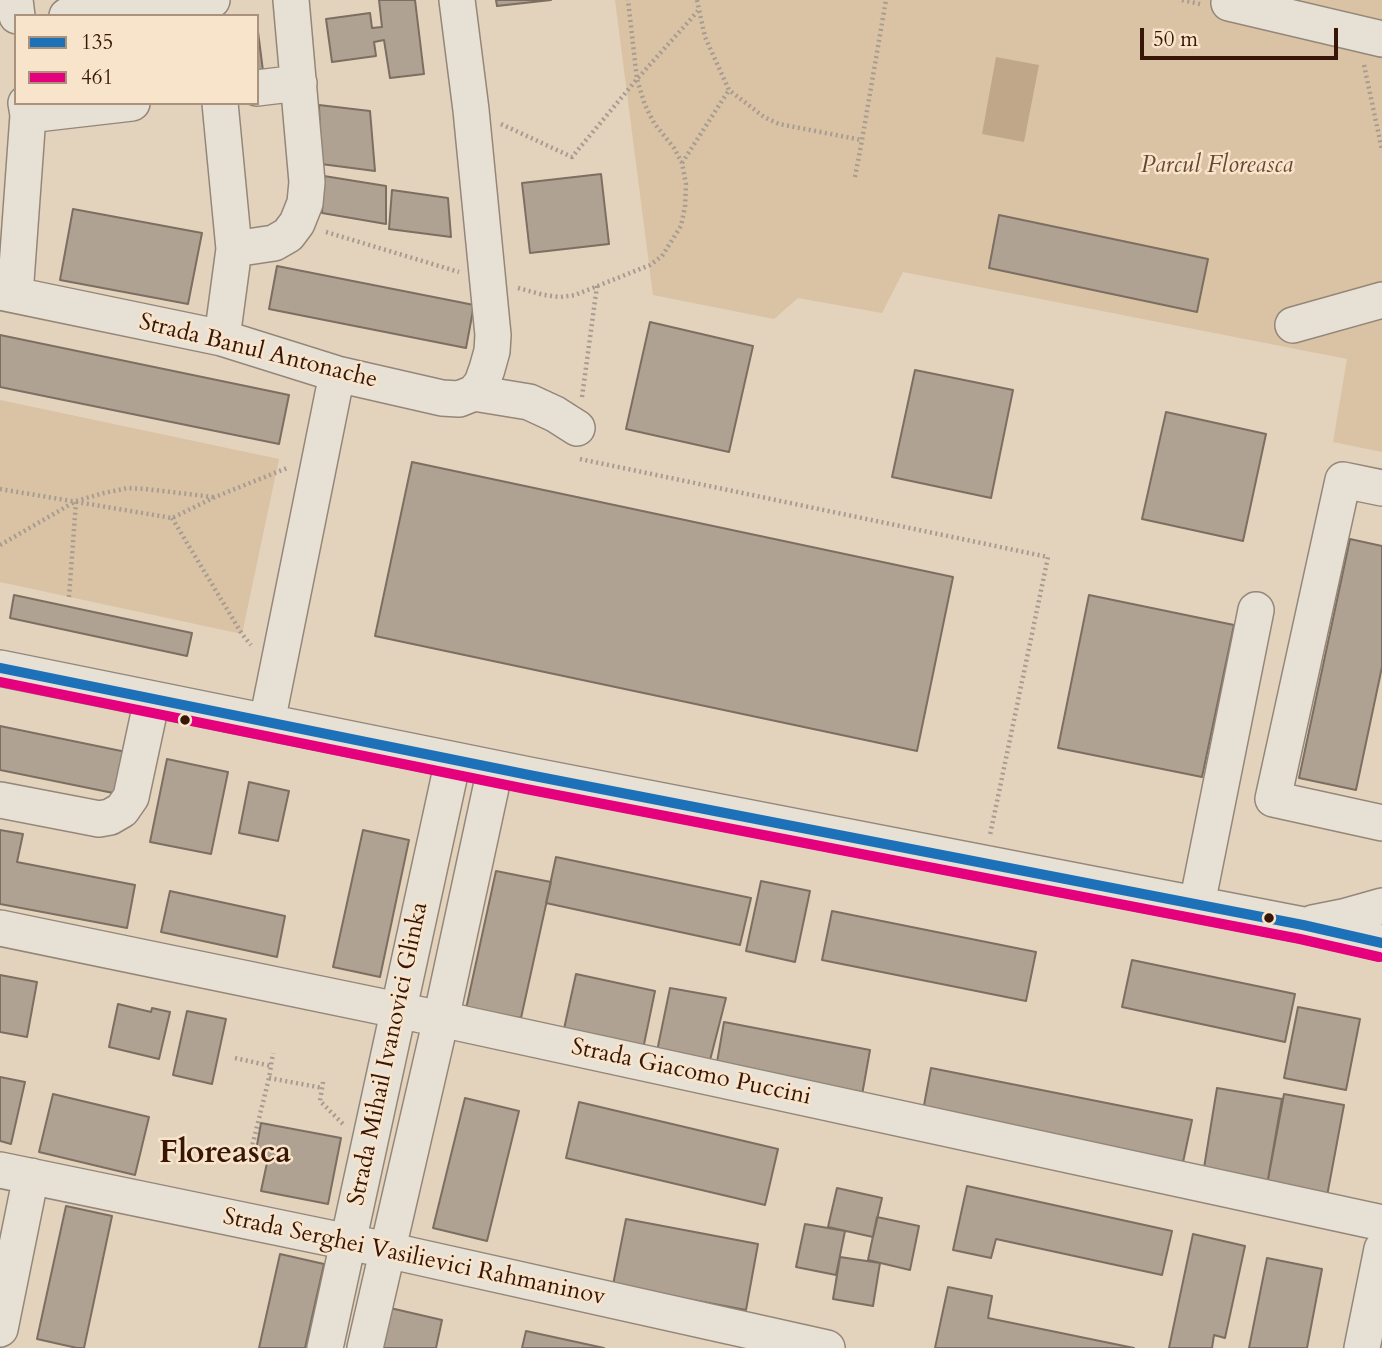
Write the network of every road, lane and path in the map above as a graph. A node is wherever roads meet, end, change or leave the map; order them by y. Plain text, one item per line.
1 (291, 0) edge
2 (457, 0) edge
3 (628, 0) edge
4 (697, 0) edge
5 (886, 0) edge
6 (195, 1) edge
7 (1229, 3) dead end
8 (698, 10) junction
9 (84, 14) edge
10 (1370, 36) edge
11 (637, 79) junction
12 (299, 83) junction
13 (259, 88) edge
14 (729, 90) junction
15 (97, 105) edge
16 (220, 105) edge
17 (27, 109) edge
18 (471, 110) junction
19 (862, 140) junction
20 (1382, 150) edge
21 (682, 163) junction
22 (855, 177) dead end
23 (297, 223) junction
24 (234, 249) junction
25 (489, 281) junction
26 (597, 286) junction
27 (8, 293) edge
28 (1382, 300) edge
29 (1293, 325) dead end
30 (222, 338) junction
31 (337, 374) junction
32 (474, 393) junction
33 (577, 428) junction
34 (320, 452) junction
35 (1382, 488) edge
36 (0, 489) edge
37 (215, 497) junction
38 (76, 501) junction
39 (173, 518) junction
40 (0, 545) edge
41 (69, 597) dead end
42 (1256, 610) dead end
43 (0, 668) edge
44 (275, 678) junction
45 (152, 699) junction
46 (267, 722) junction
47 (453, 760) junction
48 (495, 769) junction
49 (0, 800) edge
50 (1381, 818) edge
51 (984, 863) junction
52 (1198, 904) junction
53 (1382, 906) edge
54 (1303, 925) junction
55 (0, 928) edge
56 (1382, 943) edge
57 (398, 1010) junction
58 (441, 1019) junction
59 (273, 1053) dead end
60 (235, 1058) dead end
61 (271, 1066) junction
62 (269, 1078) junction
63 (368, 1149) junction
64 (266, 1160) dead end
65 (15, 1173) edge
66 (1382, 1223) edge
67 (347, 1242) junction
68 (1382, 1249) edge
69 (387, 1250) junction
70 (0, 1329) edge
71 (325, 1348) edge
72 (365, 1348) edge
73 (827, 1348) edge
74 (1362, 1348) edge

1 - 12 street
2 - 18 street
3 - 11 path
4 - 8 path
5 - 19 path
6 - 9 street
7 - 10 street
8 - 11 path
8 - 14 path
10 - 20 path
11 - 18 path
11 - 21 path
12 - 13 street
12 - 23 street
14 - 19 path
14 - 21 path
15 - 17 street
16 - 24 street
17 - 27 street
18 - 25 street
19 - 22 path
21 - 26 path
23 - 24 street
23 - 25 path
24 - 30 street
25 - 26 path
25 - 32 street
26 - 33 path
27 - 30 street, Strada Banul Antonache
28 - 29 street
30 - 31 street, Strada Banul Antonache
31 - 32 street, Strada Banul Antonache
31 - 34 street
32 - 33 street, Strada Banul Antonache
33 - 51 path
34 - 37 path
34 - 44 street
35 - 50 street
36 - 38 path
37 - 38 path
37 - 39 path
38 - 39 path
38 - 40 path
38 - 41 path
39 - 44 path
42 - 52 street
43 - 45 street
44 - 46 street
45 - 46 street
45 - 49 street
46 - 47 street
47 - 48 street
47 - 57 street, Strada Mihail Ivanovici Glinka
48 - 51 street
48 - 58 street, Strada Mihail Ivanovici Glinka
51 - 52 street
52 - 54 street
53 - 54 street
54 - 56 street
55 - 57 street, Strada Giacomo Puccini
57 - 58 street, Strada Giacomo Puccini
57 - 63 street, Strada Mihail Ivanovici Glinka
58 - 66 street, Strada Giacomo Puccini
58 - 69 street, Strada Mihail Ivanovici Glinka
59 - 61 path
60 - 61 path
61 - 62 path
62 - 63 path
62 - 64 path
63 - 67 street, Strada Mihail Ivanovici Glinka
65 - 67 street, Strada Serghei Vasilievici Rahmaninov
65 - 70 street
67 - 69 street, Strada Serghei Vasilievici Rahmaninov
67 - 71 street, Strada Mihail Ivanovici Glinka
68 - 74 street
69 - 72 street, Strada Mihail Ivanovici Glinka
69 - 73 street, Strada Serghei Vasilievici Rahmaninov

